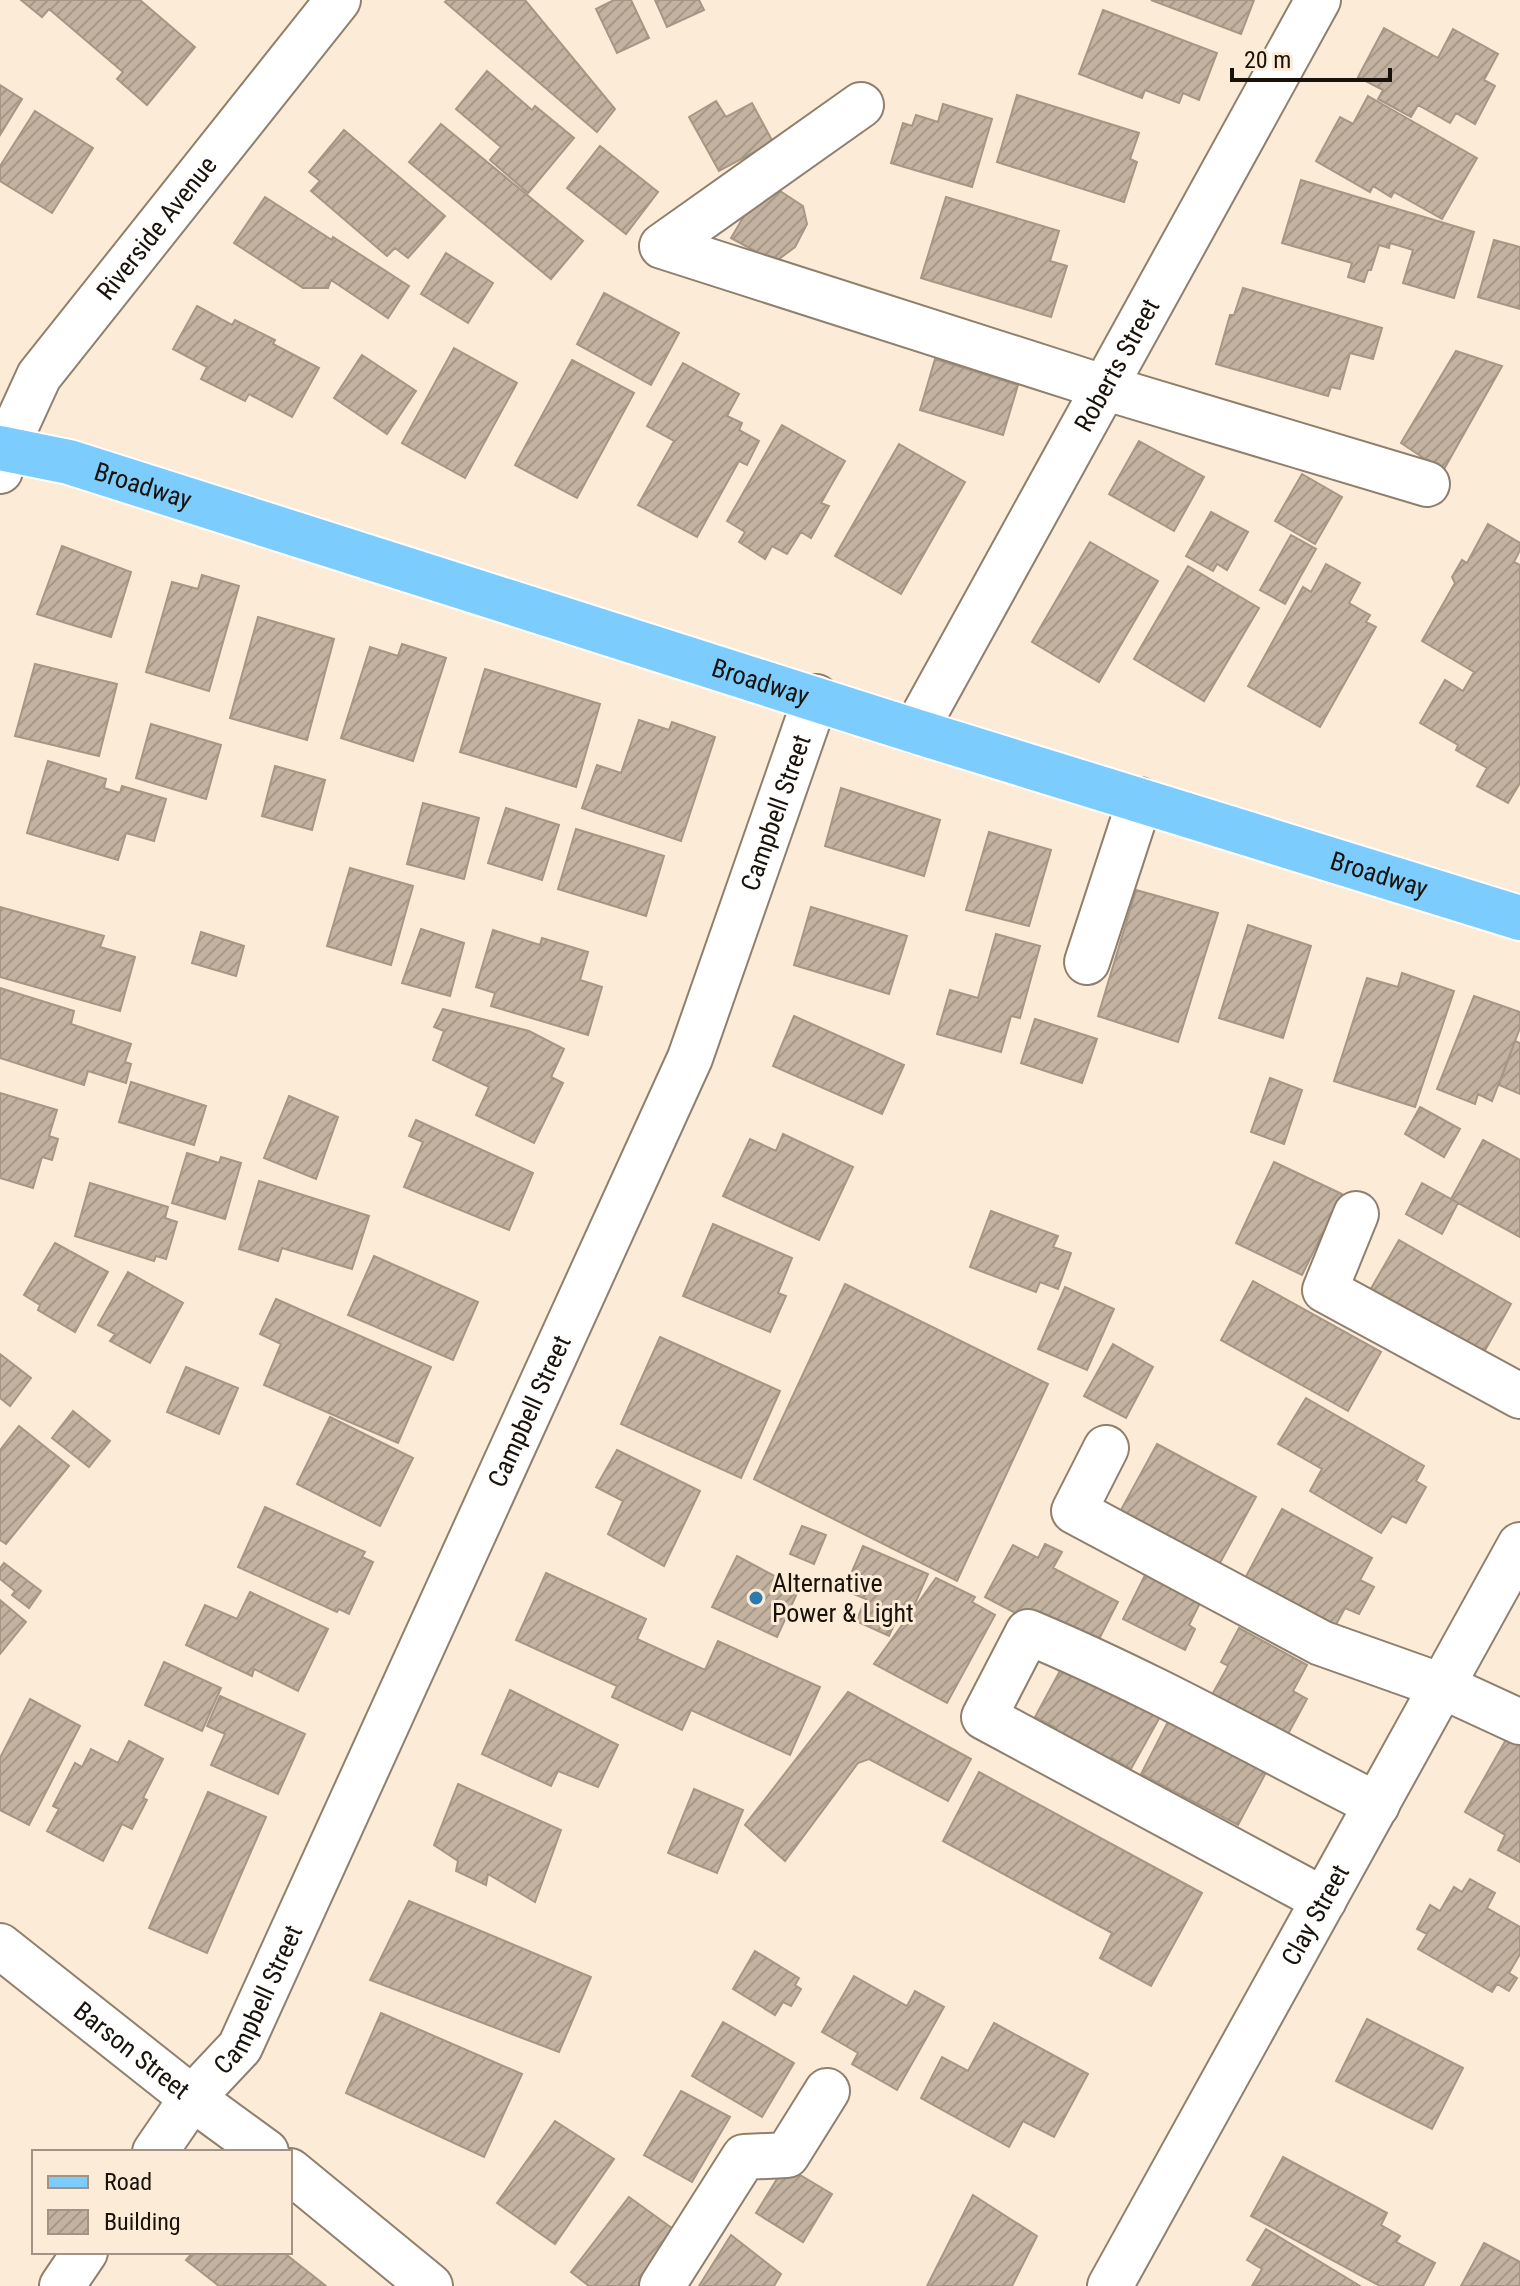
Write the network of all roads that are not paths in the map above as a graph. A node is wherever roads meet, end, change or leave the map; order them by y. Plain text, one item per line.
1 (338, 0) edge
2 (1318, 0) edge
3 (861, 105) dead end
4 (1103, 387) junction
5 (2, 456) edge
6 (1427, 484) dead end
7 (816, 697) junction
8 (915, 731) junction
9 (1140, 800) junction
10 (1520, 918) edge
11 (1087, 962) dead end
12 (1356, 1214) dead end
13 (1520, 1396) edge
14 (1106, 1448) dead end
15 (1520, 1545) edge
16 (1442, 1686) junction
17 (1520, 1722) edge
18 (1377, 1805) junction
19 (1324, 1900) junction
20 (0, 1946) edge
21 (827, 2091) dead end
22 (192, 2098) junction
23 (156, 2150) edge
24 (263, 2150) edge
25 (292, 2173) edge
26 (84, 2254) edge
27 (62, 2286) edge
28 (430, 2286) edge
29 (662, 2286) edge
30 (1110, 2286) edge

1 - 5 street, Riverside Avenue
2 - 4 street, Roberts Street
3 - 4 street
4 - 6 street
4 - 8 street, Roberts Street
5 - 7 main road, Broadway
7 - 8 main road, Broadway
7 - 22 street, Campbell Street
8 - 9 main road, Broadway
9 - 10 main road, Broadway
9 - 11 street
12 - 13 street
14 - 16 street
15 - 16 street, Clay Street
16 - 17 street
16 - 18 street, Clay Street
18 - 19 street, Clay Street
18 - 19 street
19 - 30 street, Clay Street
20 - 22 street, Barson Street
21 - 29 street
22 - 23 street
22 - 24 street, Barson Street
25 - 28 street
26 - 27 street

